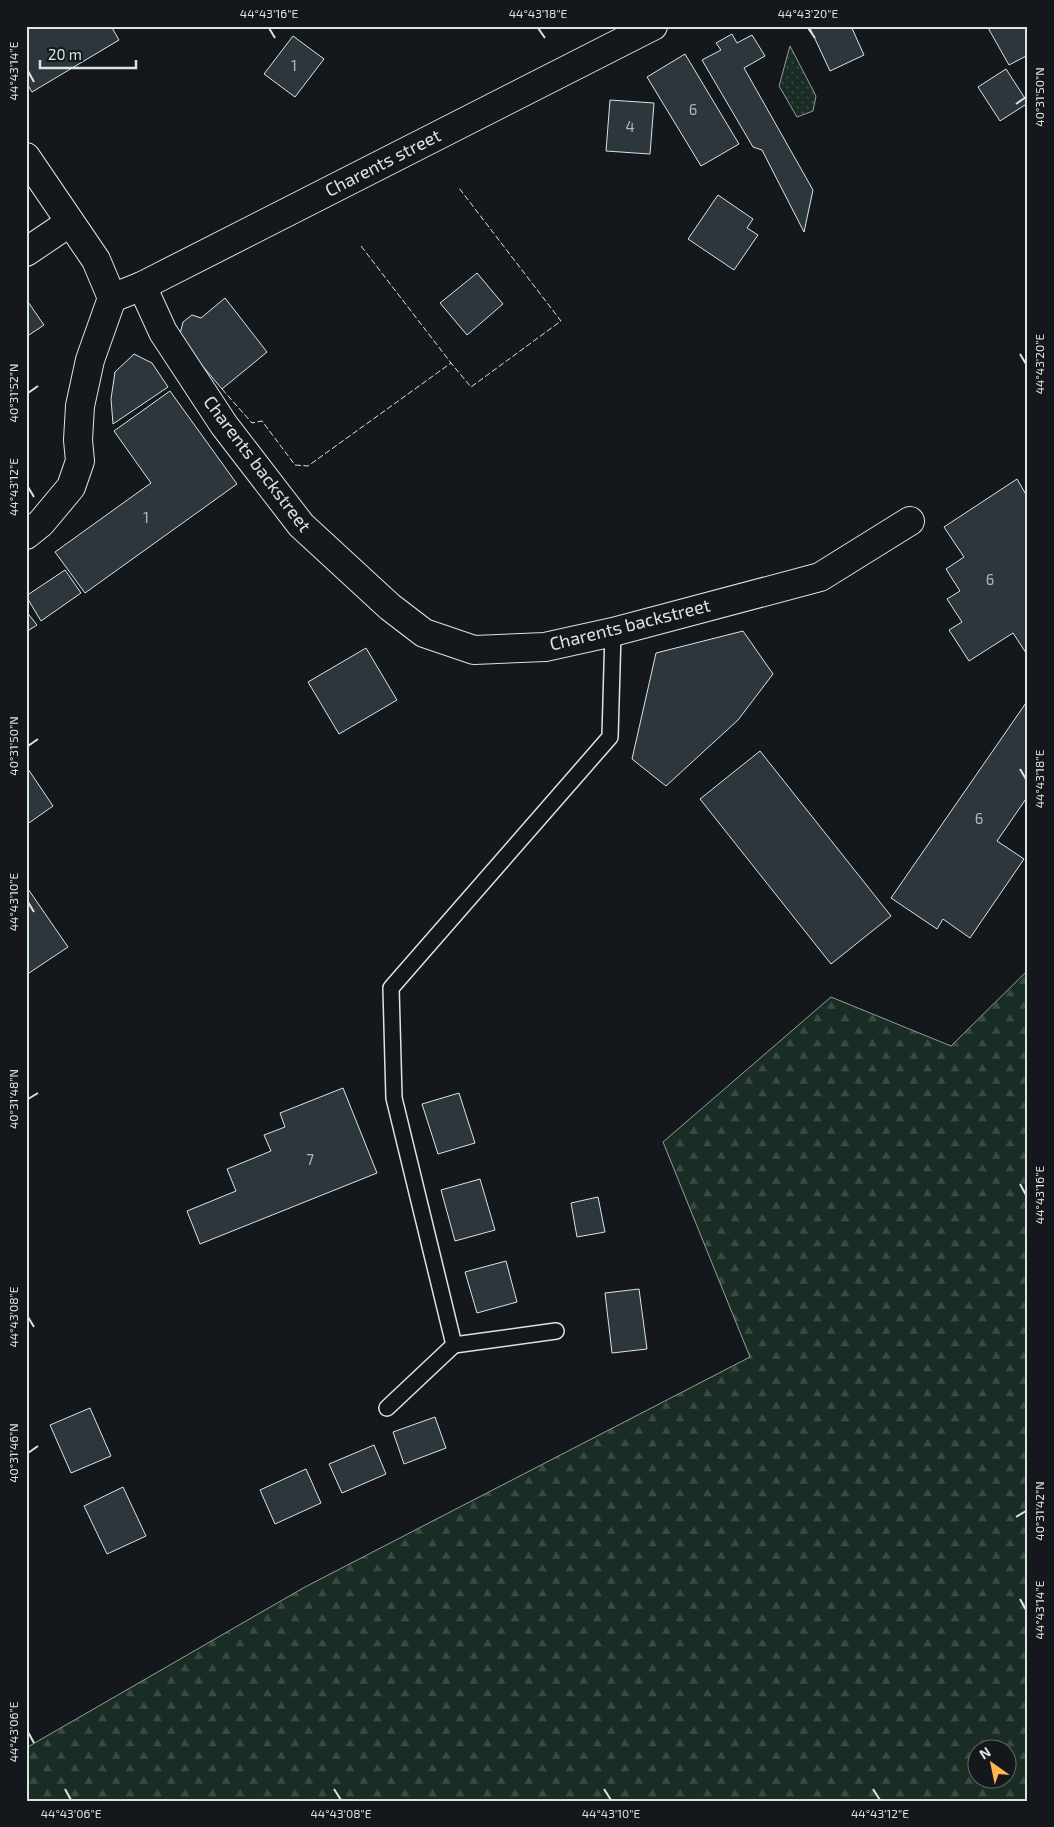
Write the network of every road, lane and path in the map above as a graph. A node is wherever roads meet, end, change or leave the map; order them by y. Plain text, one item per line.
1 (652, 26) edge
2 (26, 157) edge
3 (69, 223) junction
4 (26, 252) edge
5 (142, 286) junction
6 (112, 298) junction
7 (910, 521) dead end
8 (26, 535) edge
9 (613, 632) junction
10 (556, 1331) dead end
11 (454, 1345) junction
12 (387, 1408) dead end

1 - 5 main road, Charents street
2 - 3 main road
3 - 4 main road
3 - 6 main road
5 - 6 main road, Charents street
5 - 9 main road, Charents backstreet
6 - 8 main road
7 - 9 main road, Charents backstreet
9 - 11 lane
10 - 11 lane
11 - 12 lane

